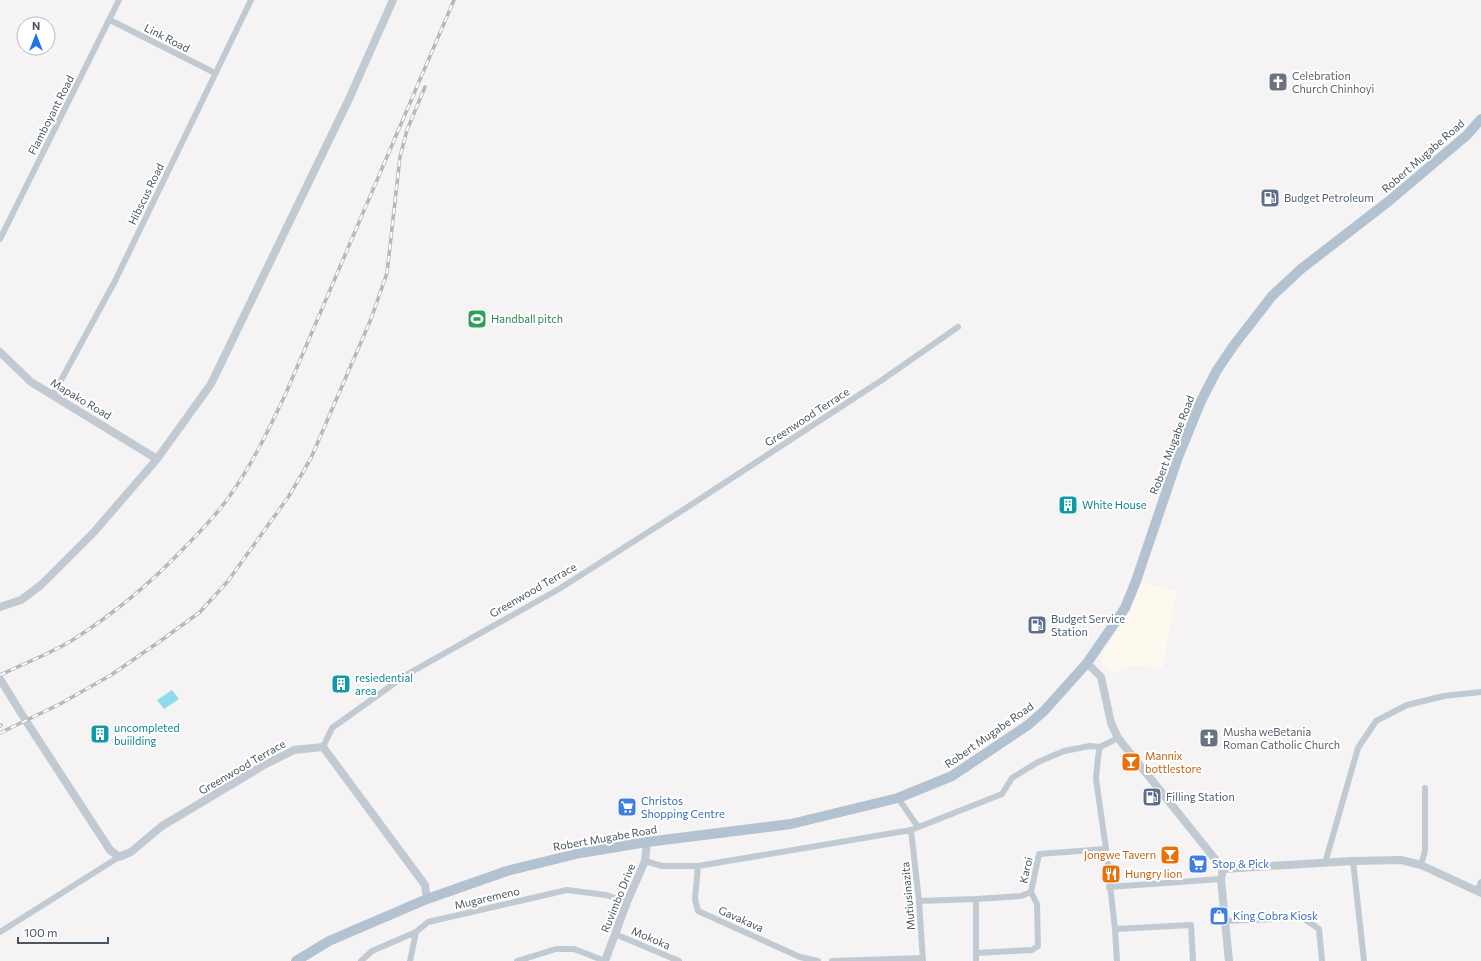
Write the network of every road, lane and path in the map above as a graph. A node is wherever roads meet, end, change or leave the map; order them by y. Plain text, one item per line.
1 (119, 0) edge
2 (251, 0) edge
3 (393, 0) edge
4 (110, 20) junction
5 (215, 73) junction
6 (1481, 119) edge
7 (0, 239) edge
8 (958, 327) dead end
9 (0, 352) edge
10 (53, 394) junction
11 (157, 459) junction
12 (0, 607) edge
13 (1087, 663) junction
14 (0, 679) edge
15 (1481, 692) edge
16 (1118, 738) junction
17 (323, 747) junction
18 (1100, 747) junction
19 (1425, 788) dead end
20 (898, 798) junction
21 (915, 828) junction
22 (647, 842) junction
23 (1106, 849) junction
24 (119, 857) junction
25 (645, 861) junction
26 (1353, 861) junction
27 (1325, 863) junction
28 (1421, 865) junction
29 (698, 866) junction
30 (1223, 869) junction
31 (1221, 879) junction
32 (1481, 882) edge
33 (1109, 887) junction
34 (1031, 892) junction
35 (1479, 892) edge
36 (427, 899) junction
37 (976, 899) junction
38 (919, 901) junction
39 (627, 902) junction
40 (1224, 921) junction
41 (1115, 929) junction
42 (0, 932) edge
43 (416, 932) junction
44 (615, 934) junction
45 (976, 953) junction
46 (799, 959) edge
47 (923, 960) edge
48 (296, 961) edge
49 (361, 961) edge
50 (410, 961) edge
51 (517, 961) edge
52 (605, 961) edge
53 (679, 961) edge
54 (818, 961) edge
55 (832, 961) edge
56 (976, 961) edge
57 (1117, 961) edge
58 (1193, 961) edge
59 (1229, 961) edge
60 (1314, 961) edge
61 (1322, 961) edge
62 (1364, 961) edge

1 - 4 street, Flamboyant Road
2 - 5 street, Hibscus Road
3 - 11 street
4 - 5 street, Link Road
4 - 7 street, Flamboyant Road
5 - 10 street, Hibscus Road
6 - 13 main road, Robert Mugabe Road
8 - 17 street, Greenwood Terrace
9 - 10 street, Mapako Road
10 - 11 street, Mapako Road
11 - 12 street
13 - 16 street
13 - 20 main road, Robert Mugabe Road
14 - 24 street
15 - 27 street
16 - 18 street
16 - 30 street
17 - 24 street, Greenwood Terrace
17 - 36 street
18 - 21 street
18 - 23 street
19 - 28 street
20 - 21 street
20 - 22 main road, Robert Mugabe Road
21 - 29 street
21 - 38 street, Mutiusinazita
22 - 25 street, Ruvimbo Drive
22 - 36 main road, Robert Mugabe Road
23 - 33 street
23 - 34 street, Karoi
24 - 42 street, Greenwood Terrace
25 - 29 street
25 - 39 street, Ruvimbo Drive
26 - 27 street
26 - 28 street
26 - 62 street
27 - 30 street
28 - 35 street
29 - 46 street, Gavakava
30 - 31 street
31 - 33 street
31 - 40 street
32 - 35 street
33 - 41 street
34 - 37 street, Karoi
34 - 45 street
36 - 48 main road, Robert Mugabe Road
37 - 38 street, Karoi
37 - 45 street
38 - 47 street, Mutiusinazita
39 - 43 street, Mugaremeno
39 - 44 street, Ruvimbo Drive
40 - 59 street
40 - 61 street
41 - 57 street
41 - 58 street
43 - 49 street, Mugaremeno
43 - 50 street
44 - 52 street, Ruvimbo Drive
44 - 53 street, Mokoka
45 - 56 street
46 - 54 street, Gavakava
47 - 55 street
51 - 52 street
60 - 61 street

